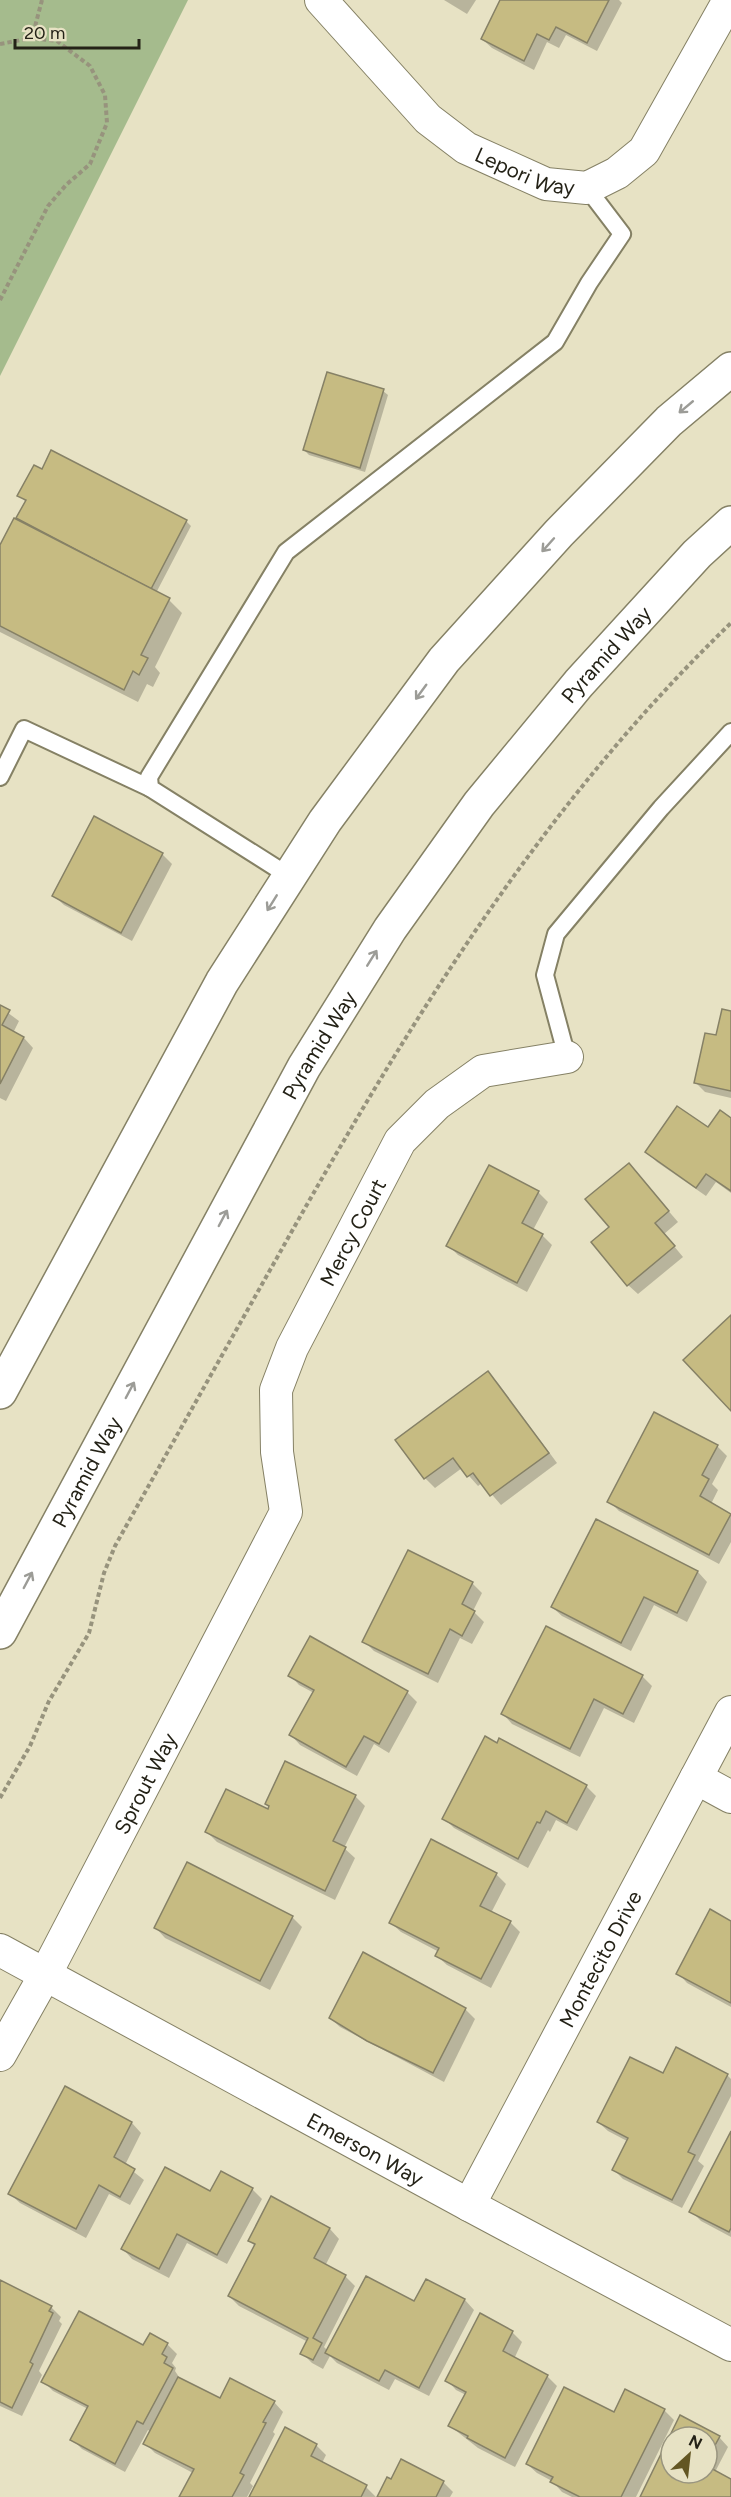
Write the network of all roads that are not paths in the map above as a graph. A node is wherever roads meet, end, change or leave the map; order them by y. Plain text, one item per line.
1 (321, 0) edge
2 (729, 0) edge
3 (587, 188) junction
4 (731, 369) edge
5 (731, 523) edge
6 (731, 732) edge
7 (0, 777) edge
8 (150, 788) junction
9 (289, 876) junction
10 (567, 1057) joint
11 (0, 1392) edge
12 (286, 1512) joint
13 (0, 1632) edge
14 (731, 1712) edge
15 (696, 1778) junction
16 (731, 1797) edge
17 (0, 1950) edge
18 (45, 1975) junction
19 (0, 2055) edge
20 (469, 2205) junction
21 (731, 2344) edge

1 - 3 street, Lepori Way
2 - 3 street, Lepori Way
3 - 8 lane
4 -> 9 main road
13 -> 5 main road, Pyramid Way
6 - 10 lane
7 - 8 lane
8 - 9 lane
9 -> 11 main road
10 - 12 street, Mercy Court
12 - 18 street, Sprout Way
14 - 15 street, Montecito Drive
15 - 16 street
15 - 20 street, Montecito Drive
17 - 18 street, Emerson Way
18 - 19 street, Sprout Way
18 - 20 street, Emerson Way
20 - 21 street, Emerson Way

